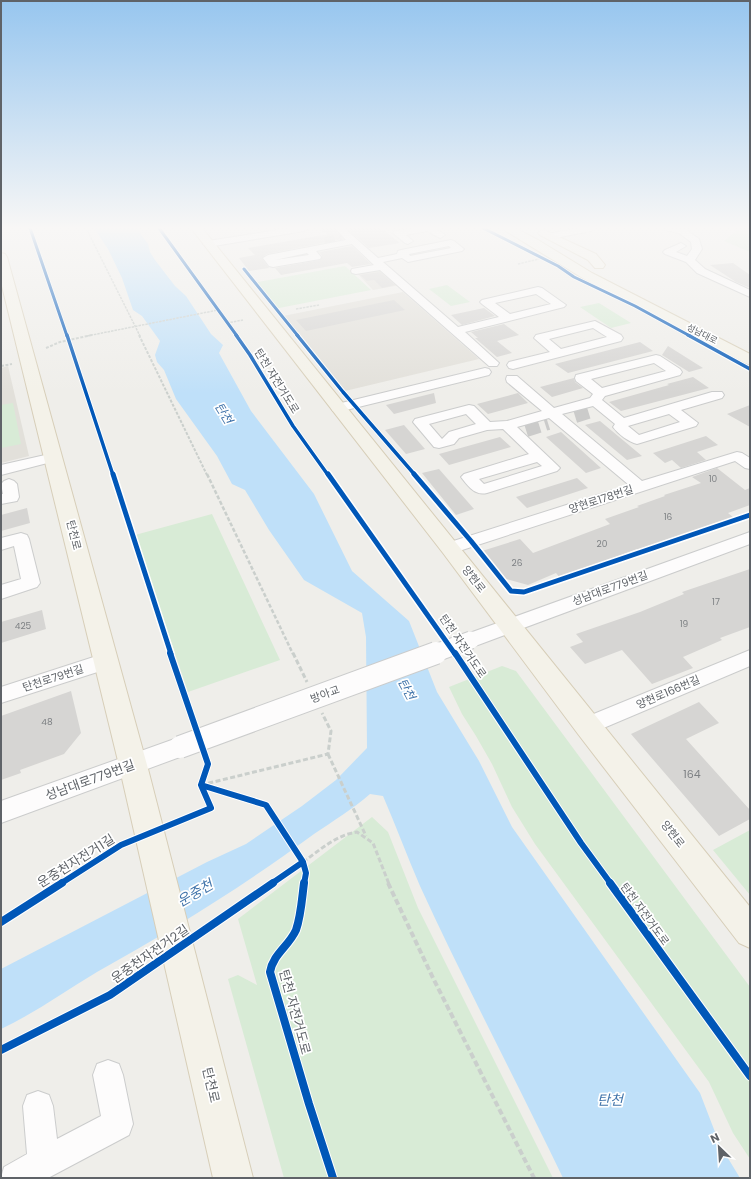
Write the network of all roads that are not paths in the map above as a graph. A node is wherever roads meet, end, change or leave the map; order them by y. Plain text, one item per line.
1 (7, 283) edge
2 (239, 283) edge
3 (401, 283) edge
4 (602, 283) edge
5 (726, 283) edge
6 (750, 294) edge
7 (507, 317) junction
8 (456, 331) junction
9 (559, 353) junction
10 (750, 360) edge
11 (500, 373) junction
12 (717, 395) dead end
13 (597, 397) junction
14 (338, 408) junction
15 (670, 408) junction
16 (575, 416) tunnel mouth
17 (554, 419) junction
18 (622, 423) junction
19 (507, 425) junction
20 (486, 426) dead end
21 (540, 456) junction
22 (54, 457) junction
23 (750, 465) edge
24 (504, 467) junction
25 (5, 477) edge
26 (516, 479) junction
27 (640, 486) junction
28 (1, 499) edge
29 (750, 538) edge
30 (1, 544) edge
31 (450, 548) junction
32 (1, 592) edge
33 (509, 625) junction
34 (471, 640) joint
35 (750, 658) edge
36 (106, 661) junction
37 (1, 695) edge
38 (587, 726) junction
39 (180, 747) joint
40 (133, 765) junction
41 (1, 812) edge
42 (750, 932) edge
43 (108, 1074) dead end
44 (38, 1106) dead end
45 (44, 1163) junction
46 (15, 1178) edge
47 (233, 1178) edge

1 - 22 main road, 탄천로
2 - 14 main road, 양현로
3 - 8 street
4 - 10 main road, 성남대로
5 - 6 street
7 - 7 street
7 - 8 street
8 - 11 street
9 - 9 street
9 - 11 street
11 - 14 street
11 - 17 street
12 - 15 street
13 - 13 street
13 - 17 street
13 - 18 street
14 - 31 main road, 양현로
15 - 18 street
15 - 18 street
16 - 17 street
17 - 19 street
17 - 27 street
19 - 20 street
19 - 21 street
21 - 24 street
21 - 26 street
22 - 25 street
22 - 36 main road, 탄천로
23 - 27 street, 양현로178번길
24 - 26 street
24 - 26 street
25 - 28 street
27 - 31 street, 양현로178번길
29 - 33 street, 성남대로779번길
30 - 32 street
31 - 33 main road, 양현로
33 - 34 street, 성남대로779번길
33 - 38 main road, 양현로
34 - 39 street, 방아교, bridge
35 - 38 street, 양현로166번길
36 - 37 street, 탄천로79번길
36 - 40 main road, 탄천로
38 - 42 main road, 양현로
39 - 40 street, 성남대로779번길
40 - 41 street, 성남대로779번길
40 - 47 main road, 탄천로
43 - 45 street
44 - 45 street
45 - 46 street

